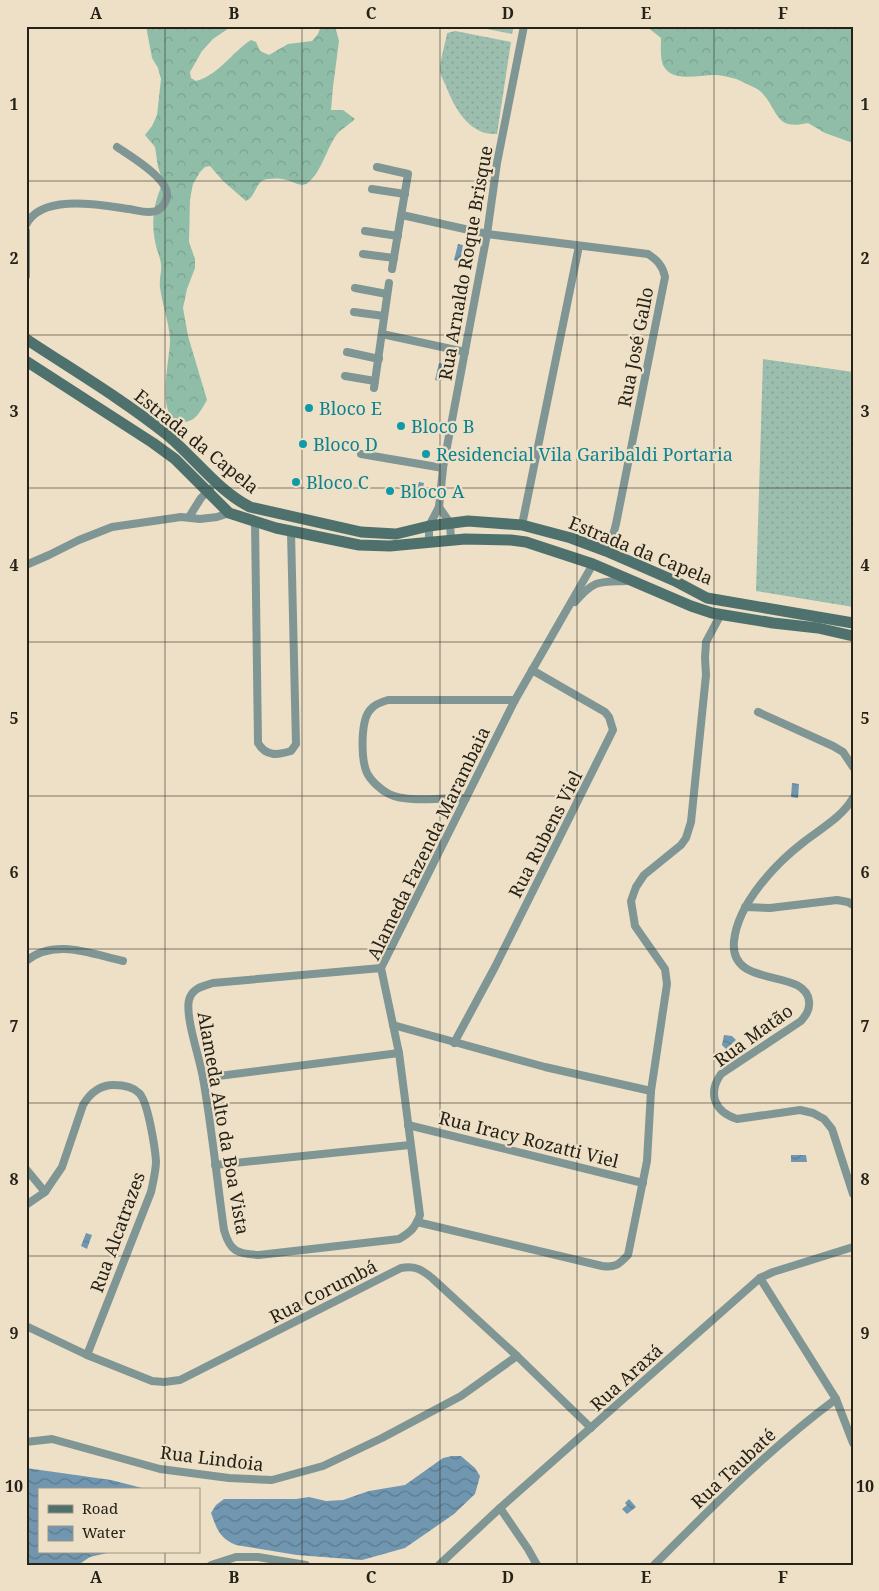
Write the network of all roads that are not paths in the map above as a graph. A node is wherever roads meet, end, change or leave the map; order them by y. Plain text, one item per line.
1 (524, 26) edge
2 (117, 148) dead end
3 (377, 167) dead end
4 (372, 189) dead end
5 (405, 194) junction
6 (402, 215) junction
7 (26, 225) edge
8 (26, 231) edge
9 (365, 231) dead end
10 (487, 234) junction
11 (398, 236) junction
12 (579, 246) junction
13 (363, 254) dead end
14 (394, 258) junction
15 (392, 269) dead end
16 (26, 276) edge
17 (389, 283) dead end
18 (355, 288) dead end
19 (387, 294) junction
20 (354, 312) dead end
21 (384, 316) junction
22 (382, 334) junction
23 (26, 339) edge
24 (347, 352) dead end
25 (465, 352) junction
26 (379, 359) junction
27 (26, 361) edge
28 (345, 376) dead end
29 (361, 454) dead end
30 (444, 468) junction
31 (222, 487) junction
32 (207, 492) junction
33 (197, 505) junction
34 (439, 506) junction
35 (230, 513) junction
36 (189, 517) junction
37 (204, 519) junction
38 (254, 522) junction
39 (450, 524) junction
40 (522, 525) junction
41 (429, 526) junction
42 (291, 532) junction
43 (452, 540) junction
44 (429, 543) junction
45 (606, 552) junction
46 (593, 564) junction
47 (26, 565) edge
48 (631, 581) junction
49 (721, 614) junction
50 (562, 617) junction
51 (853, 623) edge
52 (853, 636) edge
53 (532, 670) junction
54 (515, 700) junction
55 (758, 712) dead end
56 (853, 767) edge
57 (466, 798) junction
58 (853, 798) edge
59 (853, 905) edge
60 (745, 907) junction
61 (26, 961) edge
62 (123, 961) dead end
63 (381, 968) junction
64 (393, 1025) junction
65 (454, 1043) junction
66 (399, 1053) junction
67 (203, 1078) junction
68 (651, 1091) junction
69 (408, 1125) junction
70 (410, 1146) junction
71 (215, 1165) junction
72 (26, 1169) edge
73 (643, 1183) junction
74 (45, 1192) junction
75 (853, 1194) edge
76 (26, 1205) edge
77 (419, 1218) junction
78 (853, 1247) edge
79 (760, 1278) junction
80 (26, 1326) edge
81 (87, 1355) junction
82 (517, 1356) junction
83 (836, 1399) junction
84 (591, 1428) junction
85 (26, 1442) edge
86 (853, 1443) edge
87 (500, 1508) junction
88 (210, 1565) edge
89 (306, 1565) edge
90 (439, 1565) edge
91 (537, 1565) edge
92 (654, 1565) edge

1 - 10 street, Rua Arnaldo Roque Brisque
2 - 7 street
3 - 5 street
4 - 5 street
5 - 6 street
6 - 10 street, Rua José Gallo
6 - 11 street
8 - 16 street
9 - 11 street
10 - 12 street, Rua José Gallo
10 - 25 street, Rua Arnaldo Roque Brisque
11 - 14 street
12 - 40 street
12 - 45 street, Rua José Gallo
13 - 14 street
14 - 15 street
17 - 19 street
18 - 19 street
19 - 21 street
20 - 21 street
21 - 22 street
22 - 25 street
22 - 26 street
23 - 31 main road, Estrada da Capela
24 - 26 street
25 - 30 street, Rua Arnaldo Roque Brisque
26 - 28 street
27 - 32 main road, Estrada da Capela
29 - 30 street
30 - 34 street, Rua Arnaldo Roque Brisque
31 - 32 street
31 - 41 main road, Estrada da Capela
32 - 33 street
32 - 35 main road, Estrada da Capela
33 - 36 street
33 - 37 street
34 - 39 street
34 - 41 street, Rua Arnaldo Roque Brisque
35 - 37 street
35 - 38 main road, Estrada da Capela
36 - 37 street
36 - 47 street
38 - 42 main road, Estrada da Capela
38 - 42 street
39 - 40 main road, Estrada da Capela
39 - 41 main road, Estrada da Capela
39 - 43 street
40 - 45 main road, Estrada da Capela
41 - 44 street, Rua Arnaldo Roque Brisque
42 - 44 main road, Estrada da Capela
43 - 44 main road, Estrada da Capela
43 - 46 main road, Estrada da Capela
45 - 51 main road, Estrada da Capela
46 - 48 main road, Estrada da Capela
46 - 50 street, Alameda Fazenda Marambaia
48 - 49 main road, Estrada da Capela
48 - 50 street, Alameda Fazenda Marambaia
49 - 52 main road, Estrada da Capela
49 - 68 street
50 - 53 street, Alameda Fazenda Marambaia
53 - 54 street, Alameda Fazenda Marambaia
53 - 65 street, Rua Rubens Viel
54 - 57 street, Alameda Fazenda Marambaia
54 - 57 street
55 - 56 street
57 - 63 street, Alameda Fazenda Marambaia
58 - 60 street, Rua Matão
59 - 60 street
60 - 75 street, Rua Matão
61 - 62 street
63 - 64 street, Alameda Fazenda Marambaia
63 - 67 street, Alameda Alto da Boa Vista
64 - 65 street
64 - 66 street, Alameda Fazenda Marambaia
65 - 68 street
66 - 67 street
66 - 69 street, Alameda Fazenda Marambaia
67 - 71 street, Alameda Alto da Boa Vista
68 - 73 street
69 - 70 street, Alameda Fazenda Marambaia
69 - 73 street, Rua Iracy Rozatti Viel
70 - 71 street
70 - 77 street, Alameda Fazenda Marambaia
71 - 77 street, Alameda Alto da Boa Vista
72 - 74 street
73 - 77 street
74 - 76 street, Rua Alcatrazes
74 - 81 street, Rua Alcatrazes
78 - 79 street, Rua Araxá
79 - 83 street
79 - 84 street, Rua Araxá
80 - 81 street, Rua Corumbá
81 - 82 street, Rua Corumbá
82 - 84 street, Rua Corumbá
82 - 85 street, Rua Lindoia
83 - 86 street
83 - 92 street, Rua Taubaté
84 - 87 street, Rua Araxá
87 - 90 street, Rua Araxá
87 - 91 street
88 - 89 street

